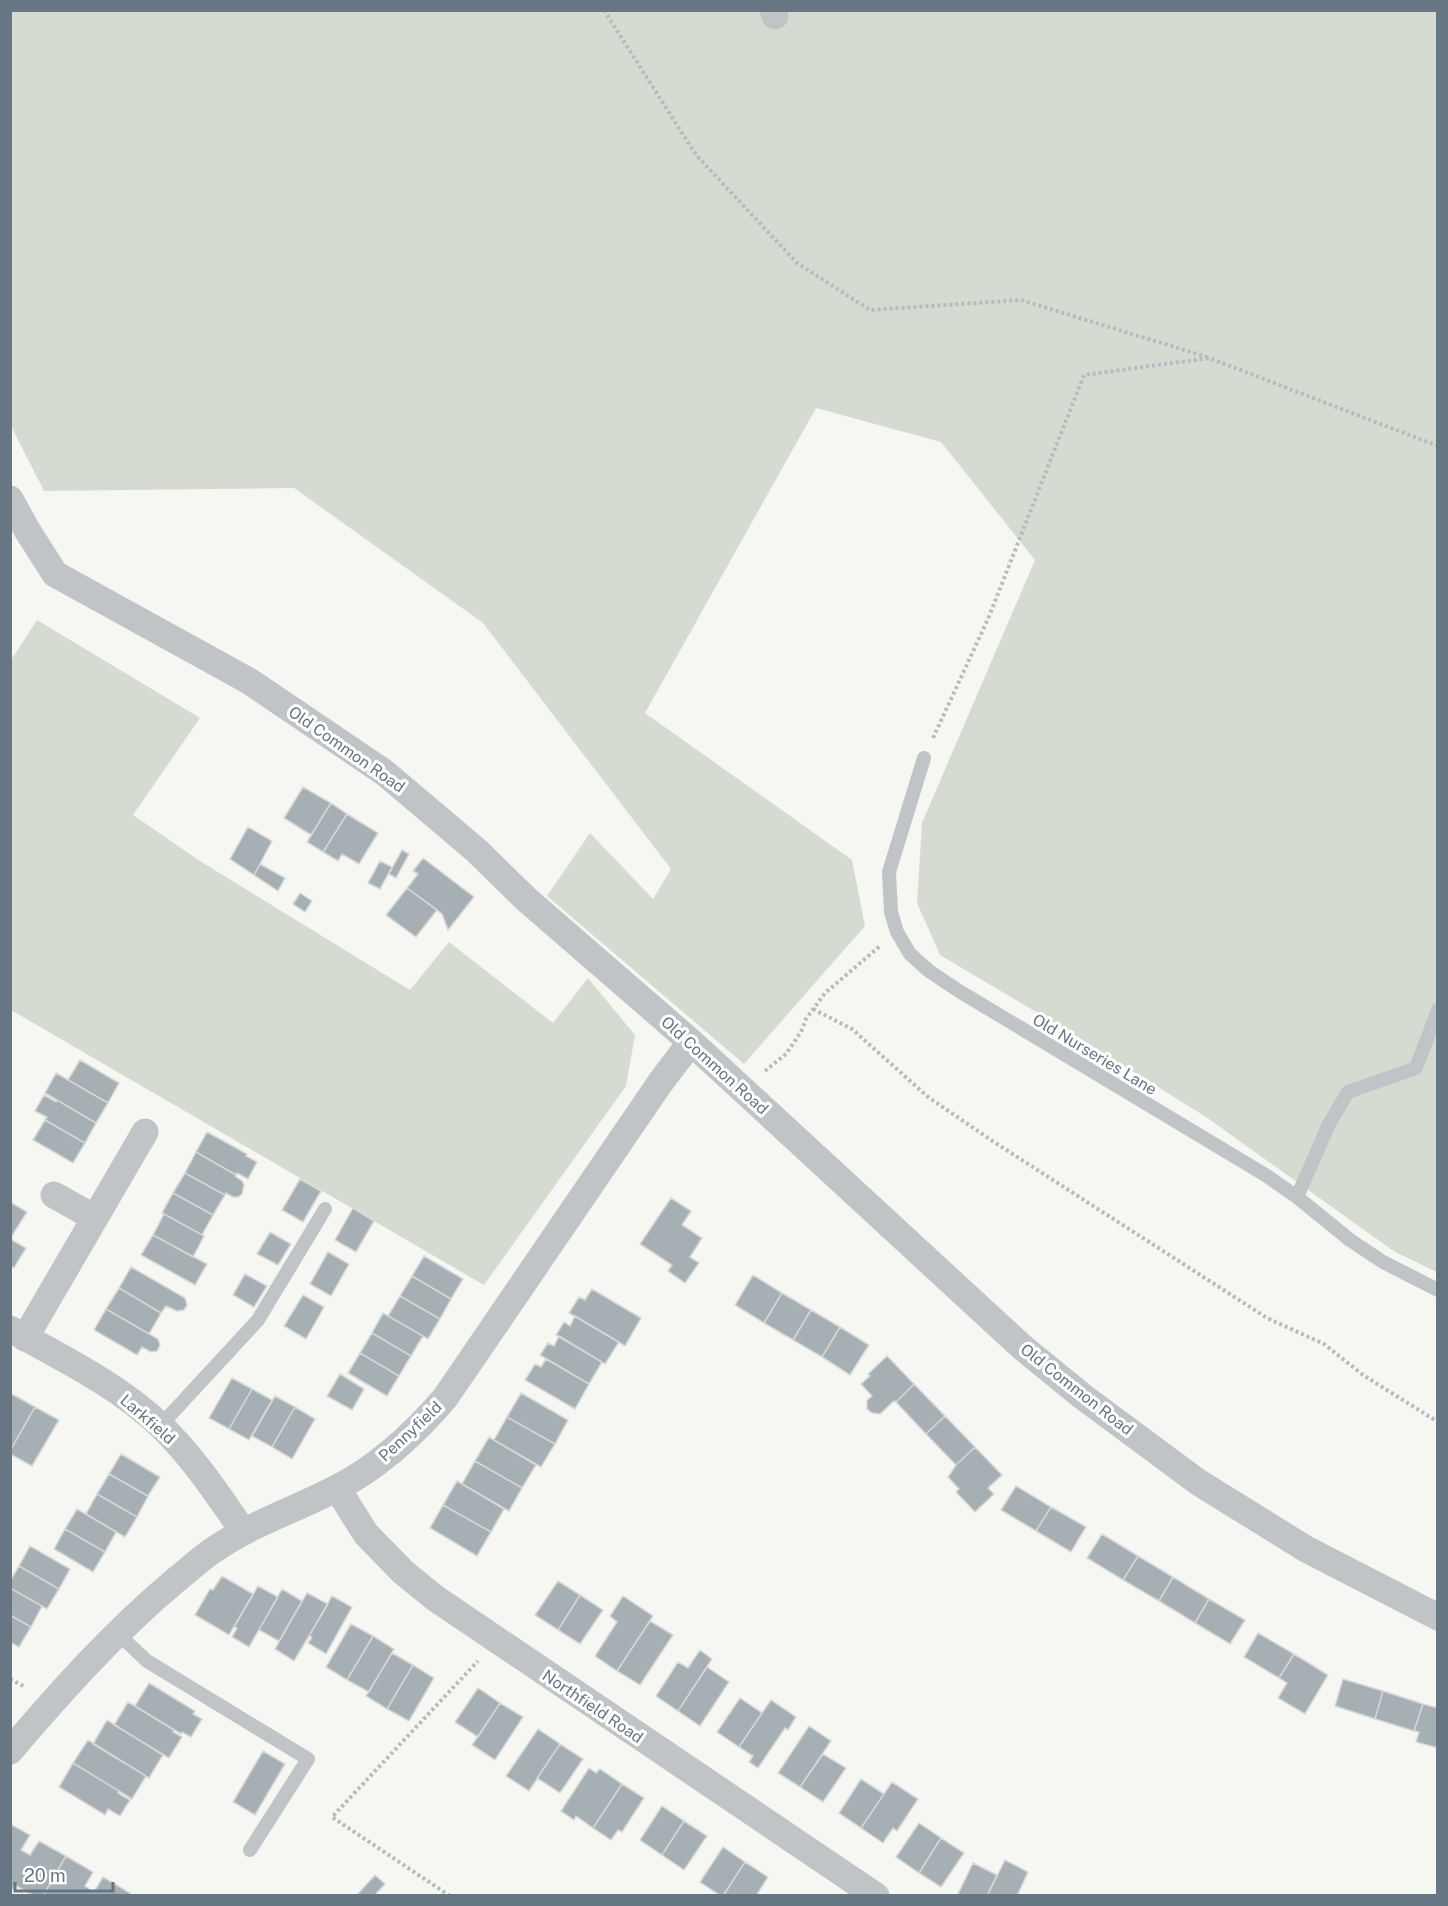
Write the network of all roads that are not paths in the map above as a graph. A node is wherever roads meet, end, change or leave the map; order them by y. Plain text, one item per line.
1 (10, 499) edge
2 (924, 758) road end
3 (1437, 1010) edge
4 (691, 1042) junction
5 (145, 1132) dead end
6 (54, 1195) dead end
7 (1297, 1197) junction
8 (325, 1209) dead end
9 (95, 1218) junction
10 (1437, 1290) edge
11 (17, 1340) edge
12 (160, 1426) junction
13 (337, 1488) junction
14 (243, 1531) junction
15 (1437, 1617) edge
16 (117, 1633) junction
17 (10, 1751) edge
18 (250, 1850) dead end
19 (876, 1896) edge

1 - 4 street, Old Common Road
2 - 7 lane, Old Nurseries Lane
3 - 7 lane
4 - 13 street, Pennyfield
4 - 15 street, Old Common Road
5 - 9 street, Larkfield
6 - 9 street
7 - 10 lane, Old Nurseries Lane
8 - 12 lane
9 - 11 street, Larkfield
11 - 12 street, Larkfield
12 - 14 street, Larkfield
13 - 14 street, Pennyfield
13 - 19 street, Northfield Road
14 - 16 street, Pennyfield
16 - 17 street, Pennyfield
16 - 18 lane

